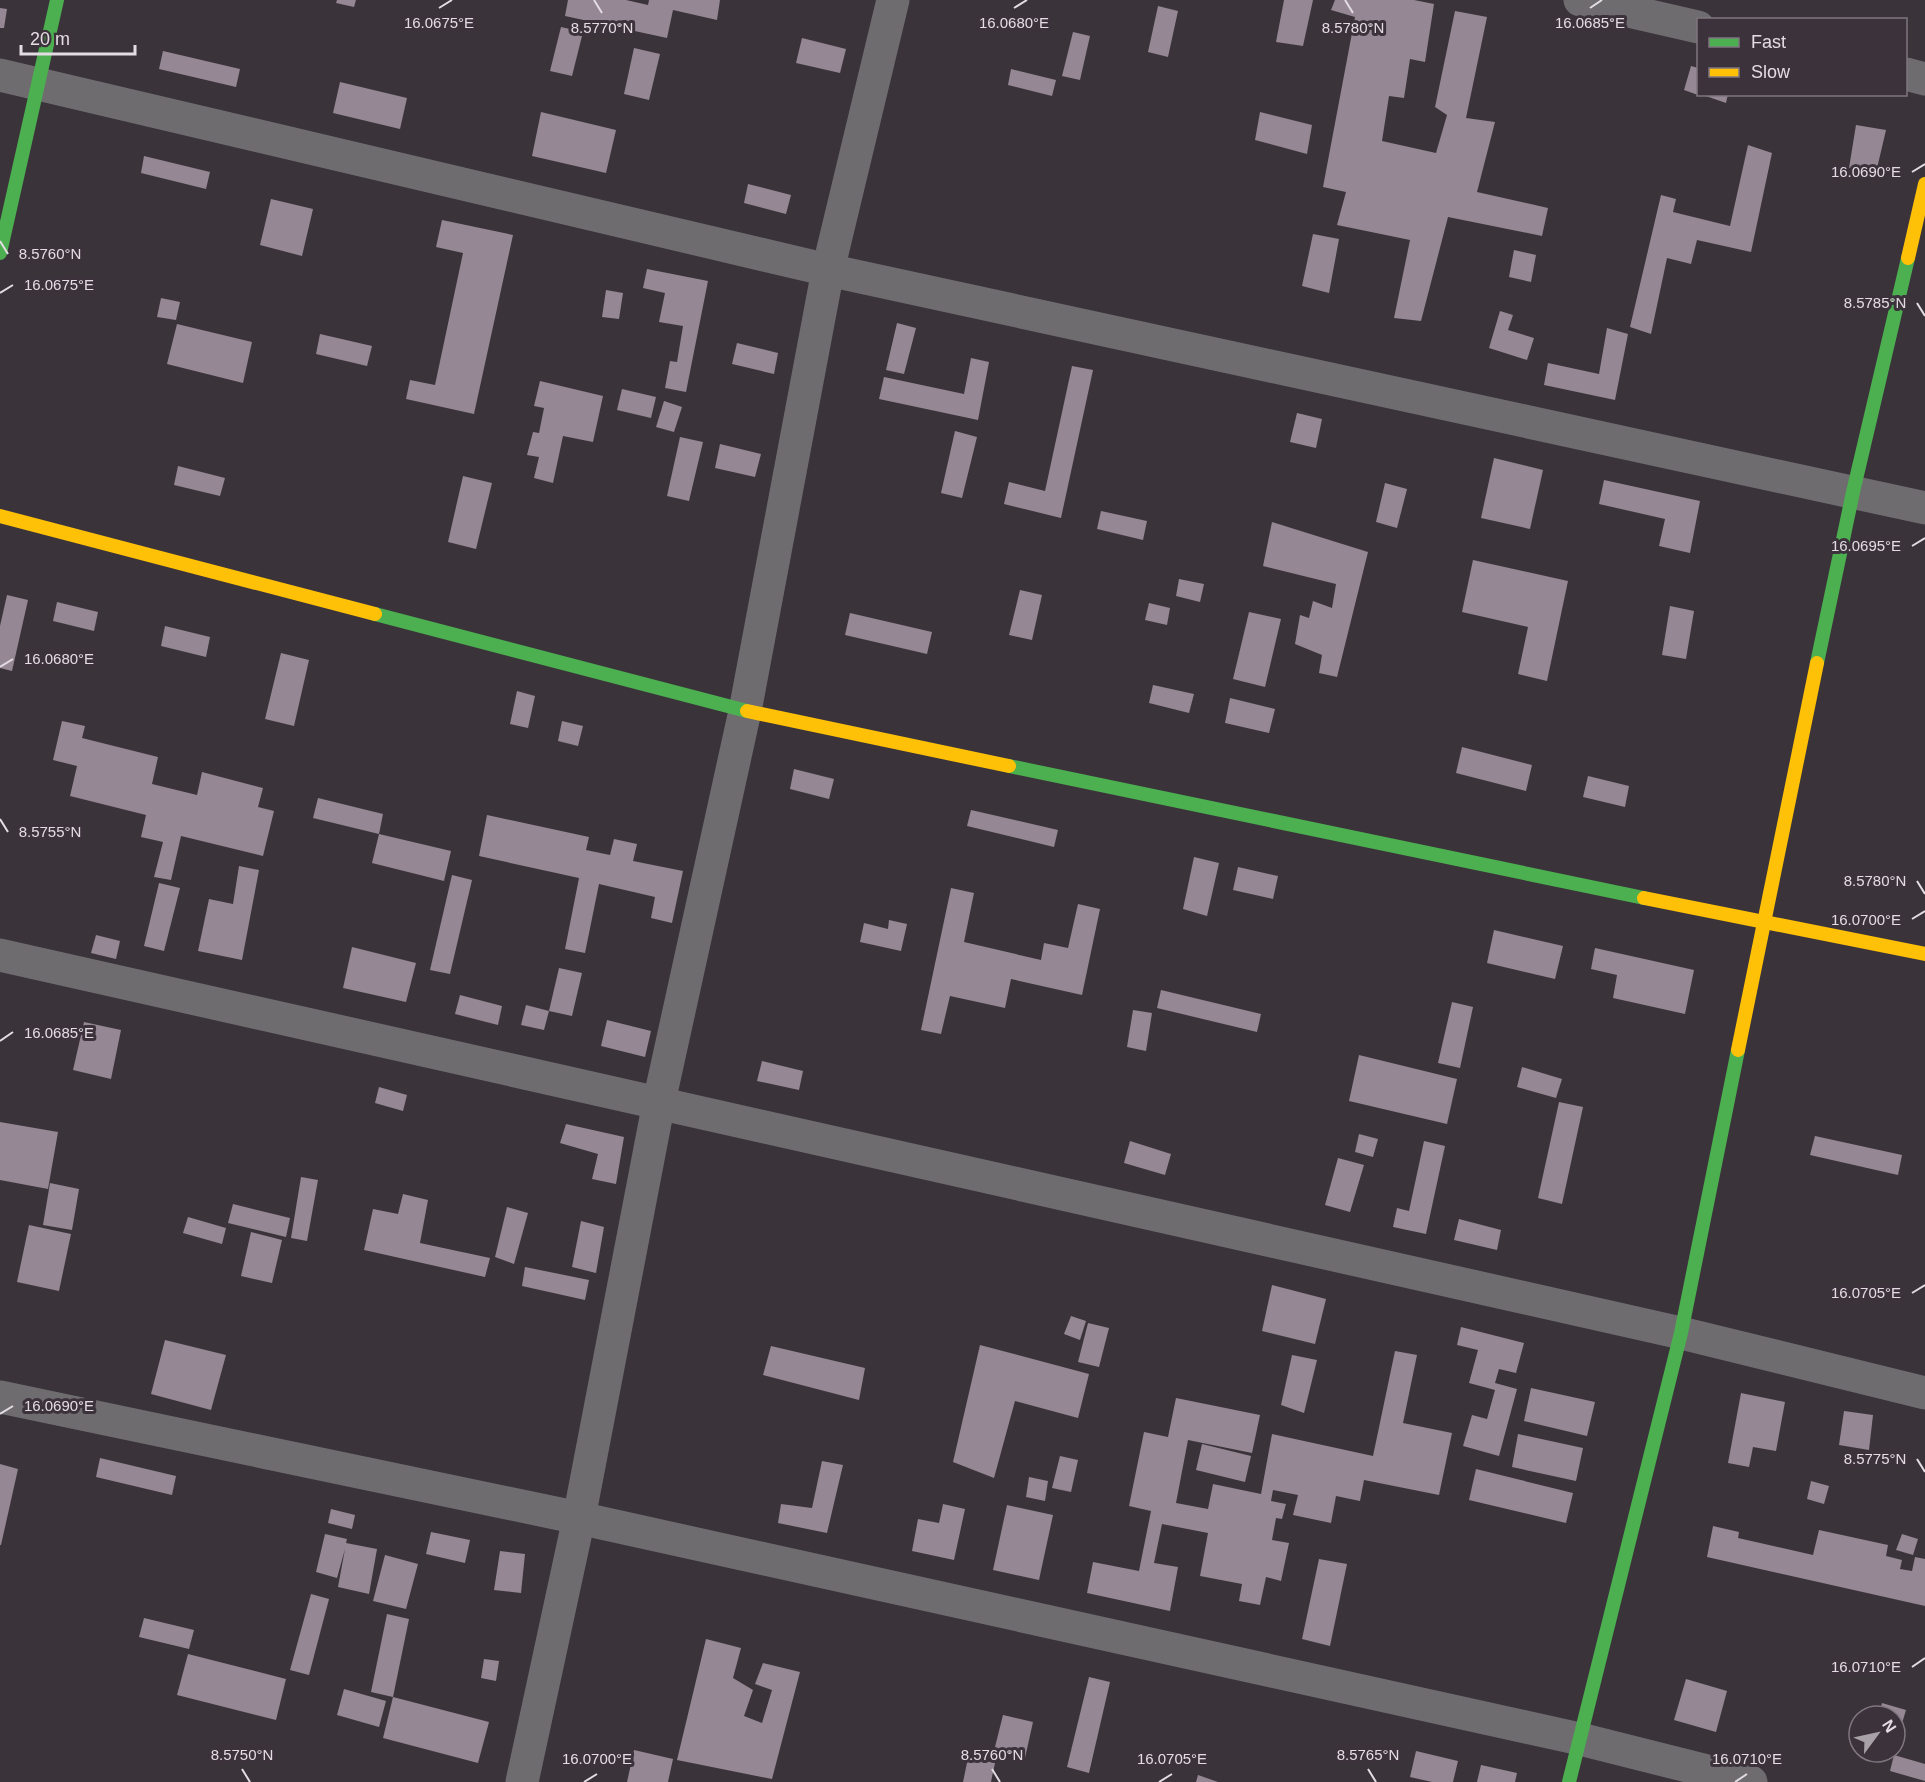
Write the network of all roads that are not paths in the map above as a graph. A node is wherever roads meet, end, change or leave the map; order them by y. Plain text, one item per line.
1 (57, 0) edge
2 (893, 0) edge
3 (1580, 0) edge
4 (1697, 27) edge
5 (1907, 74) edge
6 (0, 75) edge
7 (1925, 79) edge
8 (38, 83) junction
9 (1925, 184) edge
10 (0, 253) edge
11 (828, 270) junction
12 (1854, 492) junction
13 (1925, 508) edge
14 (0, 516) edge
15 (745, 711) junction
16 (1763, 923) junction
17 (1925, 954) edge
18 (0, 955) edge
19 (659, 1102) junction
20 (1681, 1333) junction
21 (1925, 1393) edge
22 (0, 1397) edge
23 (579, 1518) junction
24 (1580, 1739) junction
25 (522, 1782) edge
26 (1569, 1782) edge
27 (1751, 1782) edge

1 - 8 street
2 - 11 street
3 - 4 street
5 - 7 street
6 - 8 street
8 - 10 street
8 - 11 street
9 - 12 street
11 - 12 street
11 - 15 street
12 - 13 street
12 - 16 street
14 - 15 street
15 - 16 street
15 - 19 street
16 - 17 street
16 - 20 street
18 - 19 street
19 - 20 street
19 - 23 street
20 - 21 street
20 - 24 street
22 - 23 street
23 - 24 street
23 - 25 street
24 - 26 street
24 - 27 street

